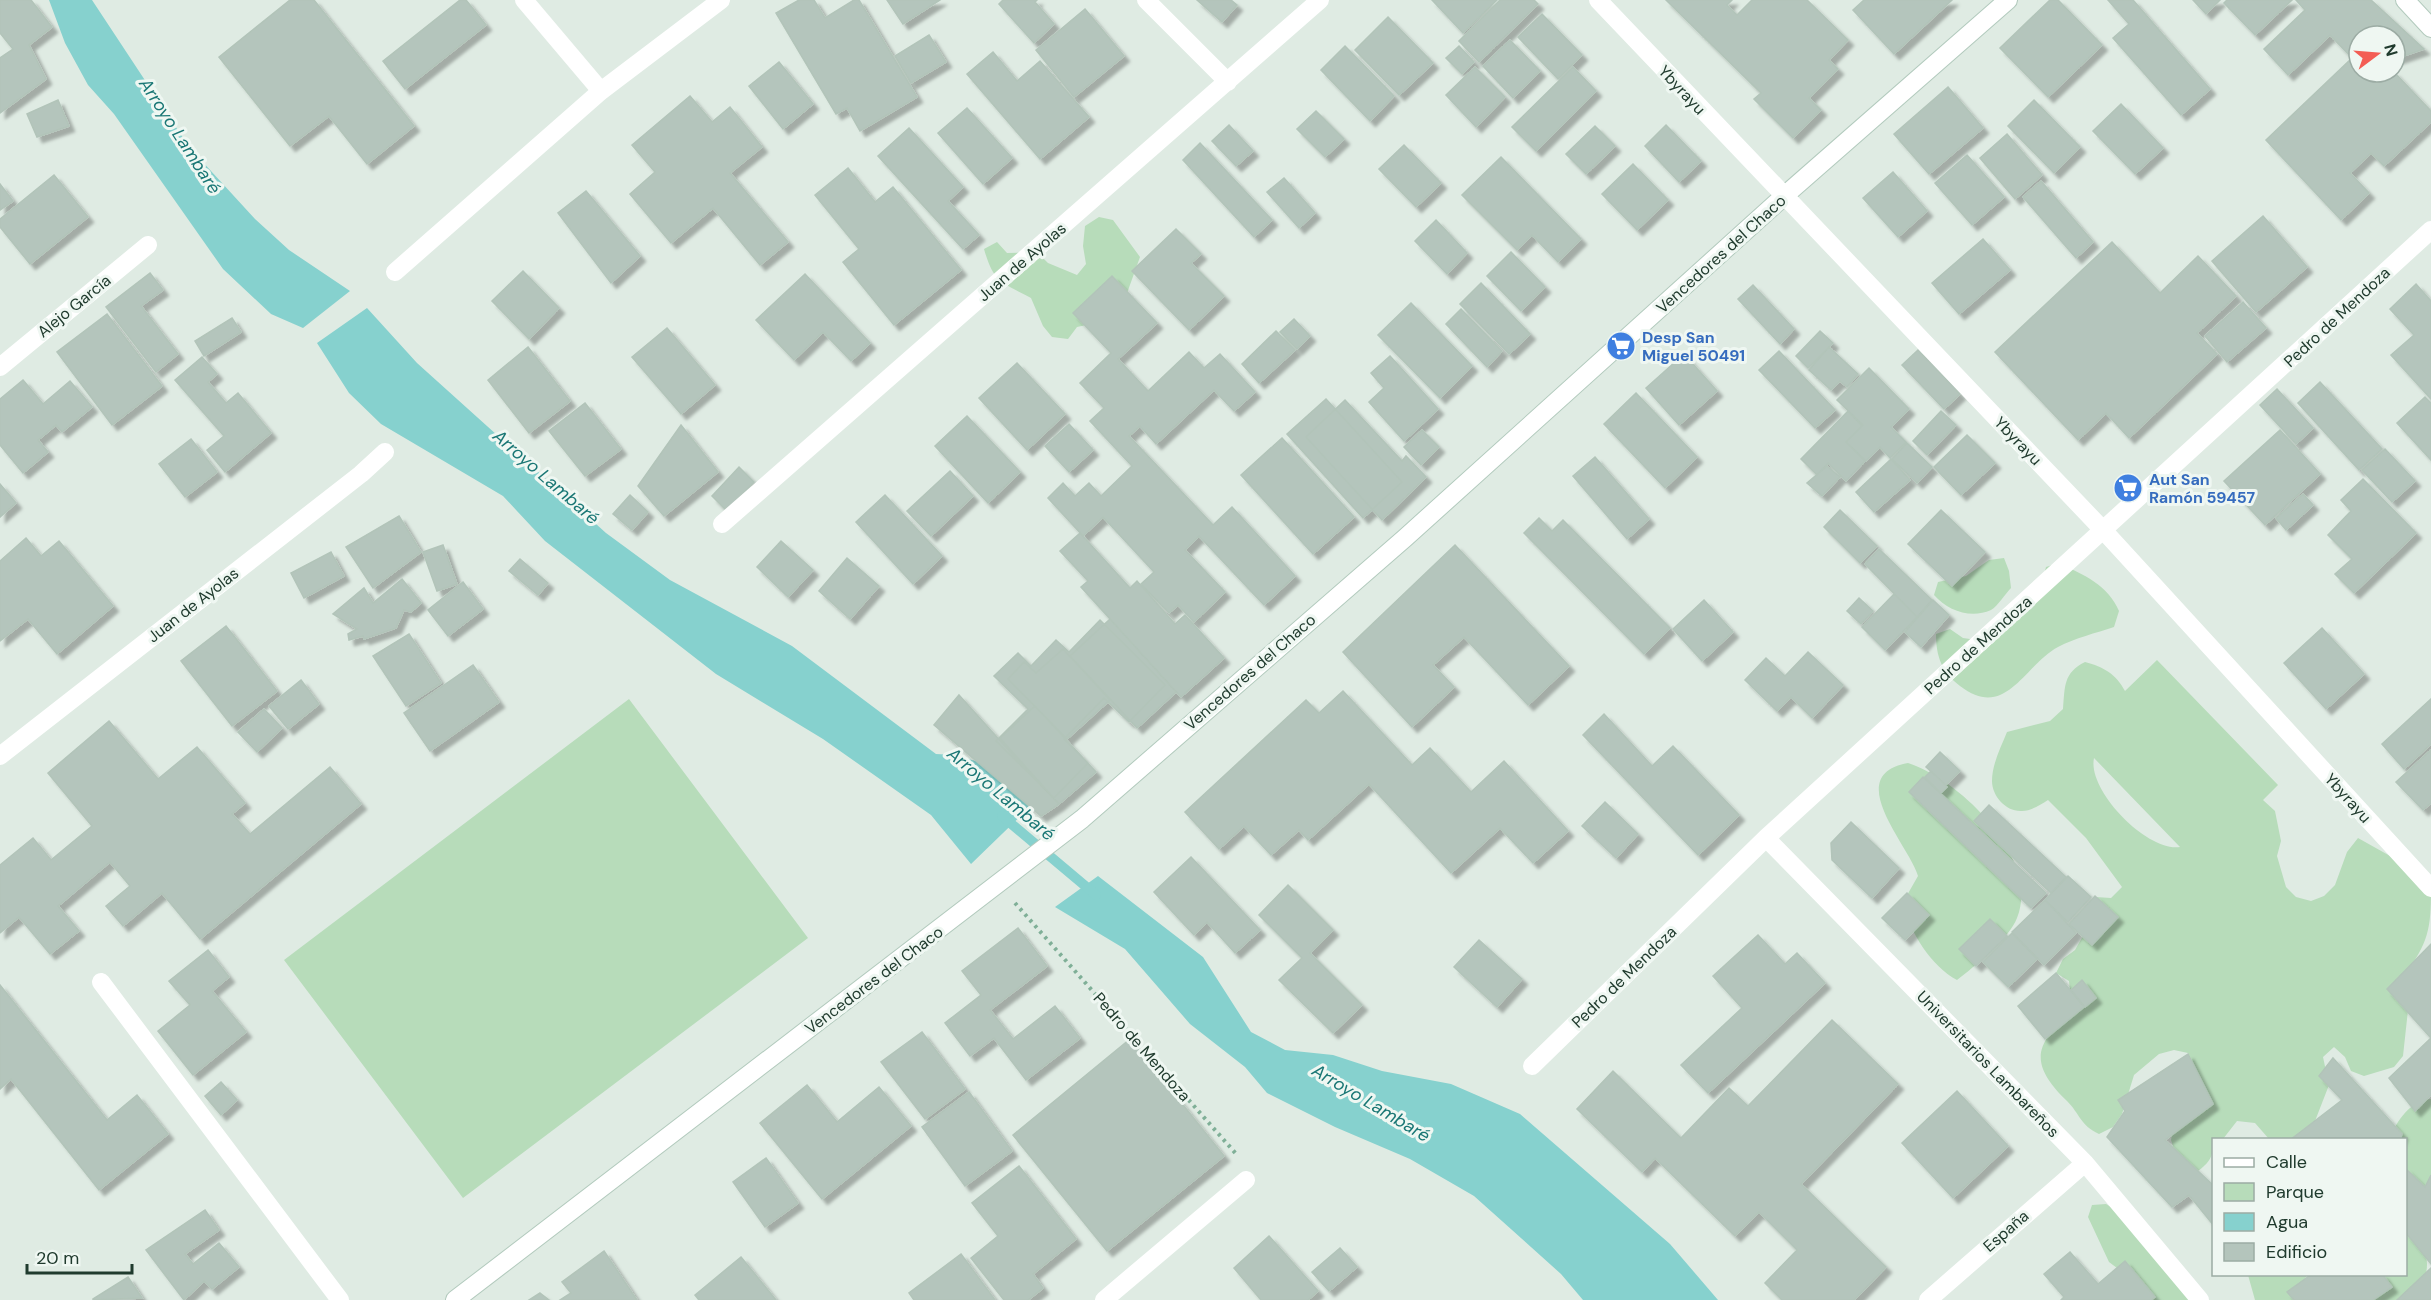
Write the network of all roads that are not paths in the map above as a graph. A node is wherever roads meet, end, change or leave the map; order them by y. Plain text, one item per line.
1 (524, 0) edge
2 (721, 0) edge
3 (1146, 0) edge
4 (1320, 0) edge
5 (1598, 0) edge
6 (2008, 0) edge
7 (2405, 0) edge
8 (2431, 28) edge
9 (1228, 82) junction
10 (601, 91) junction
11 (1784, 197) junction
12 (2431, 230) edge
13 (148, 245) dead end
14 (395, 272) dead end
15 (0, 367) edge
16 (385, 452) dead end
17 (722, 524) dead end
18 (2104, 531) junction
19 (0, 756) edge
20 (1766, 838) junction
21 (2431, 888) edge
22 (101, 982) dead end
23 (1532, 1066) dead end
24 (2085, 1163) junction
25 (1246, 1180) road end
26 (340, 1300) edge
27 (455, 1300) edge
28 (1104, 1300) edge
29 (1928, 1300) edge
30 (2200, 1300) edge

1 - 10 street
2 - 10 street
3 - 9 street
4 - 9 street, Juan de Ayolas
5 - 11 street, Ybyrayu
6 - 11 street, Vencedores del Chaco
7 - 8 street
9 - 17 street, Juan de Ayolas
10 - 14 street
11 - 18 street, Ybyrayu
11 - 27 street, Vencedores del Chaco
12 - 18 street, Pedro de Mendoza
13 - 15 street, Alejo García
16 - 19 street, Juan de Ayolas
18 - 20 street, Pedro de Mendoza
18 - 21 street, Ybyrayu
20 - 23 street, Pedro de Mendoza
20 - 24 street, Universitarios Lambareños
22 - 26 street
24 - 29 street, España
24 - 30 street, Universitarios Lambareños
25 - 28 street

